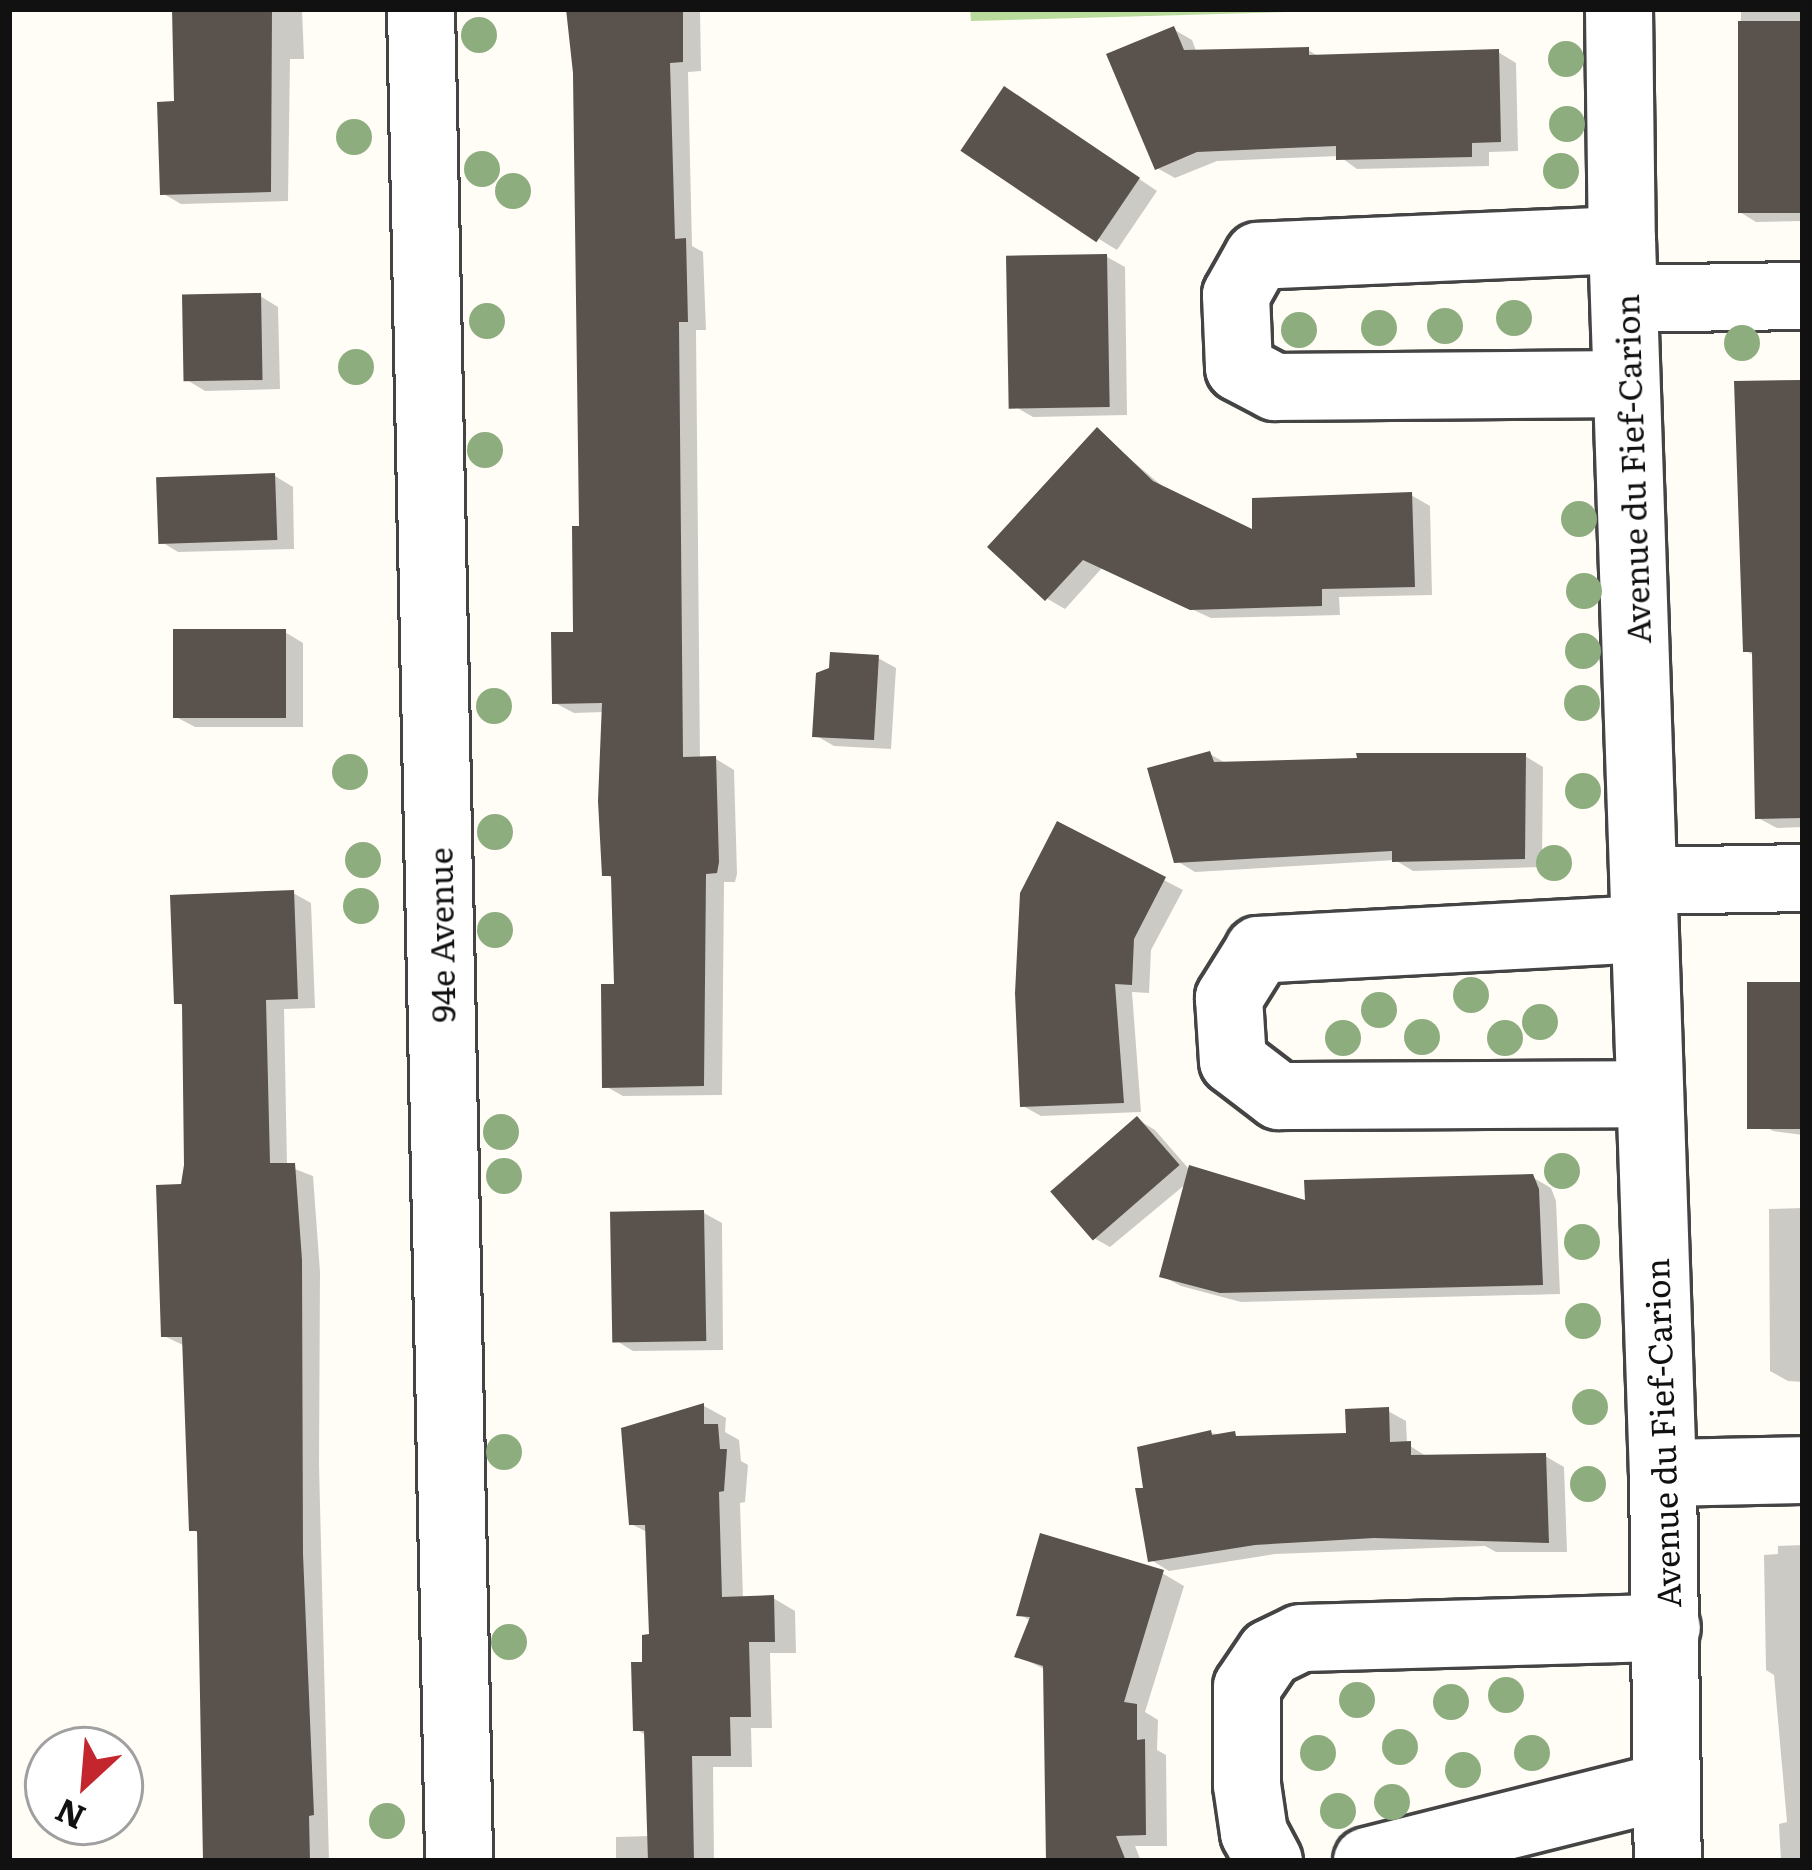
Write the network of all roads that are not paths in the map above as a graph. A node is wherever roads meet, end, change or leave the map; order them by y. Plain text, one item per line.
1 (421, 9) edge
2 (1619, 9) edge
3 (1624, 270) junction
4 (1803, 296) edge
5 (1627, 384) junction
6 (1803, 878) edge
7 (1645, 905) junction
8 (1649, 1094) junction
9 (1803, 1470) edge
10 (1663, 1473) junction
11 (1667, 1628) junction
12 (1666, 1786) junction
13 (459, 1861) edge
14 (1269, 1861) edge
15 (1367, 1861) edge
16 (1668, 1861) edge

1 - 13 street, 94e Avenue
2 - 3 street, Avenue du Fief-Carion
3 - 4 street
3 - 5 street, Avenue du Fief-Carion
3 - 5 street
5 - 7 street, Avenue du Fief-Carion
6 - 7 street
7 - 8 street, Avenue du Fief-Carion
7 - 8 street
8 - 10 street, Avenue du Fief-Carion
9 - 10 street
10 - 11 street, Avenue du Fief-Carion
11 - 12 street, Avenue du Fief-Carion
11 - 14 street, Avenue du Fief-Carion
12 - 15 street
12 - 16 street, Avenue du Fief-Carion

